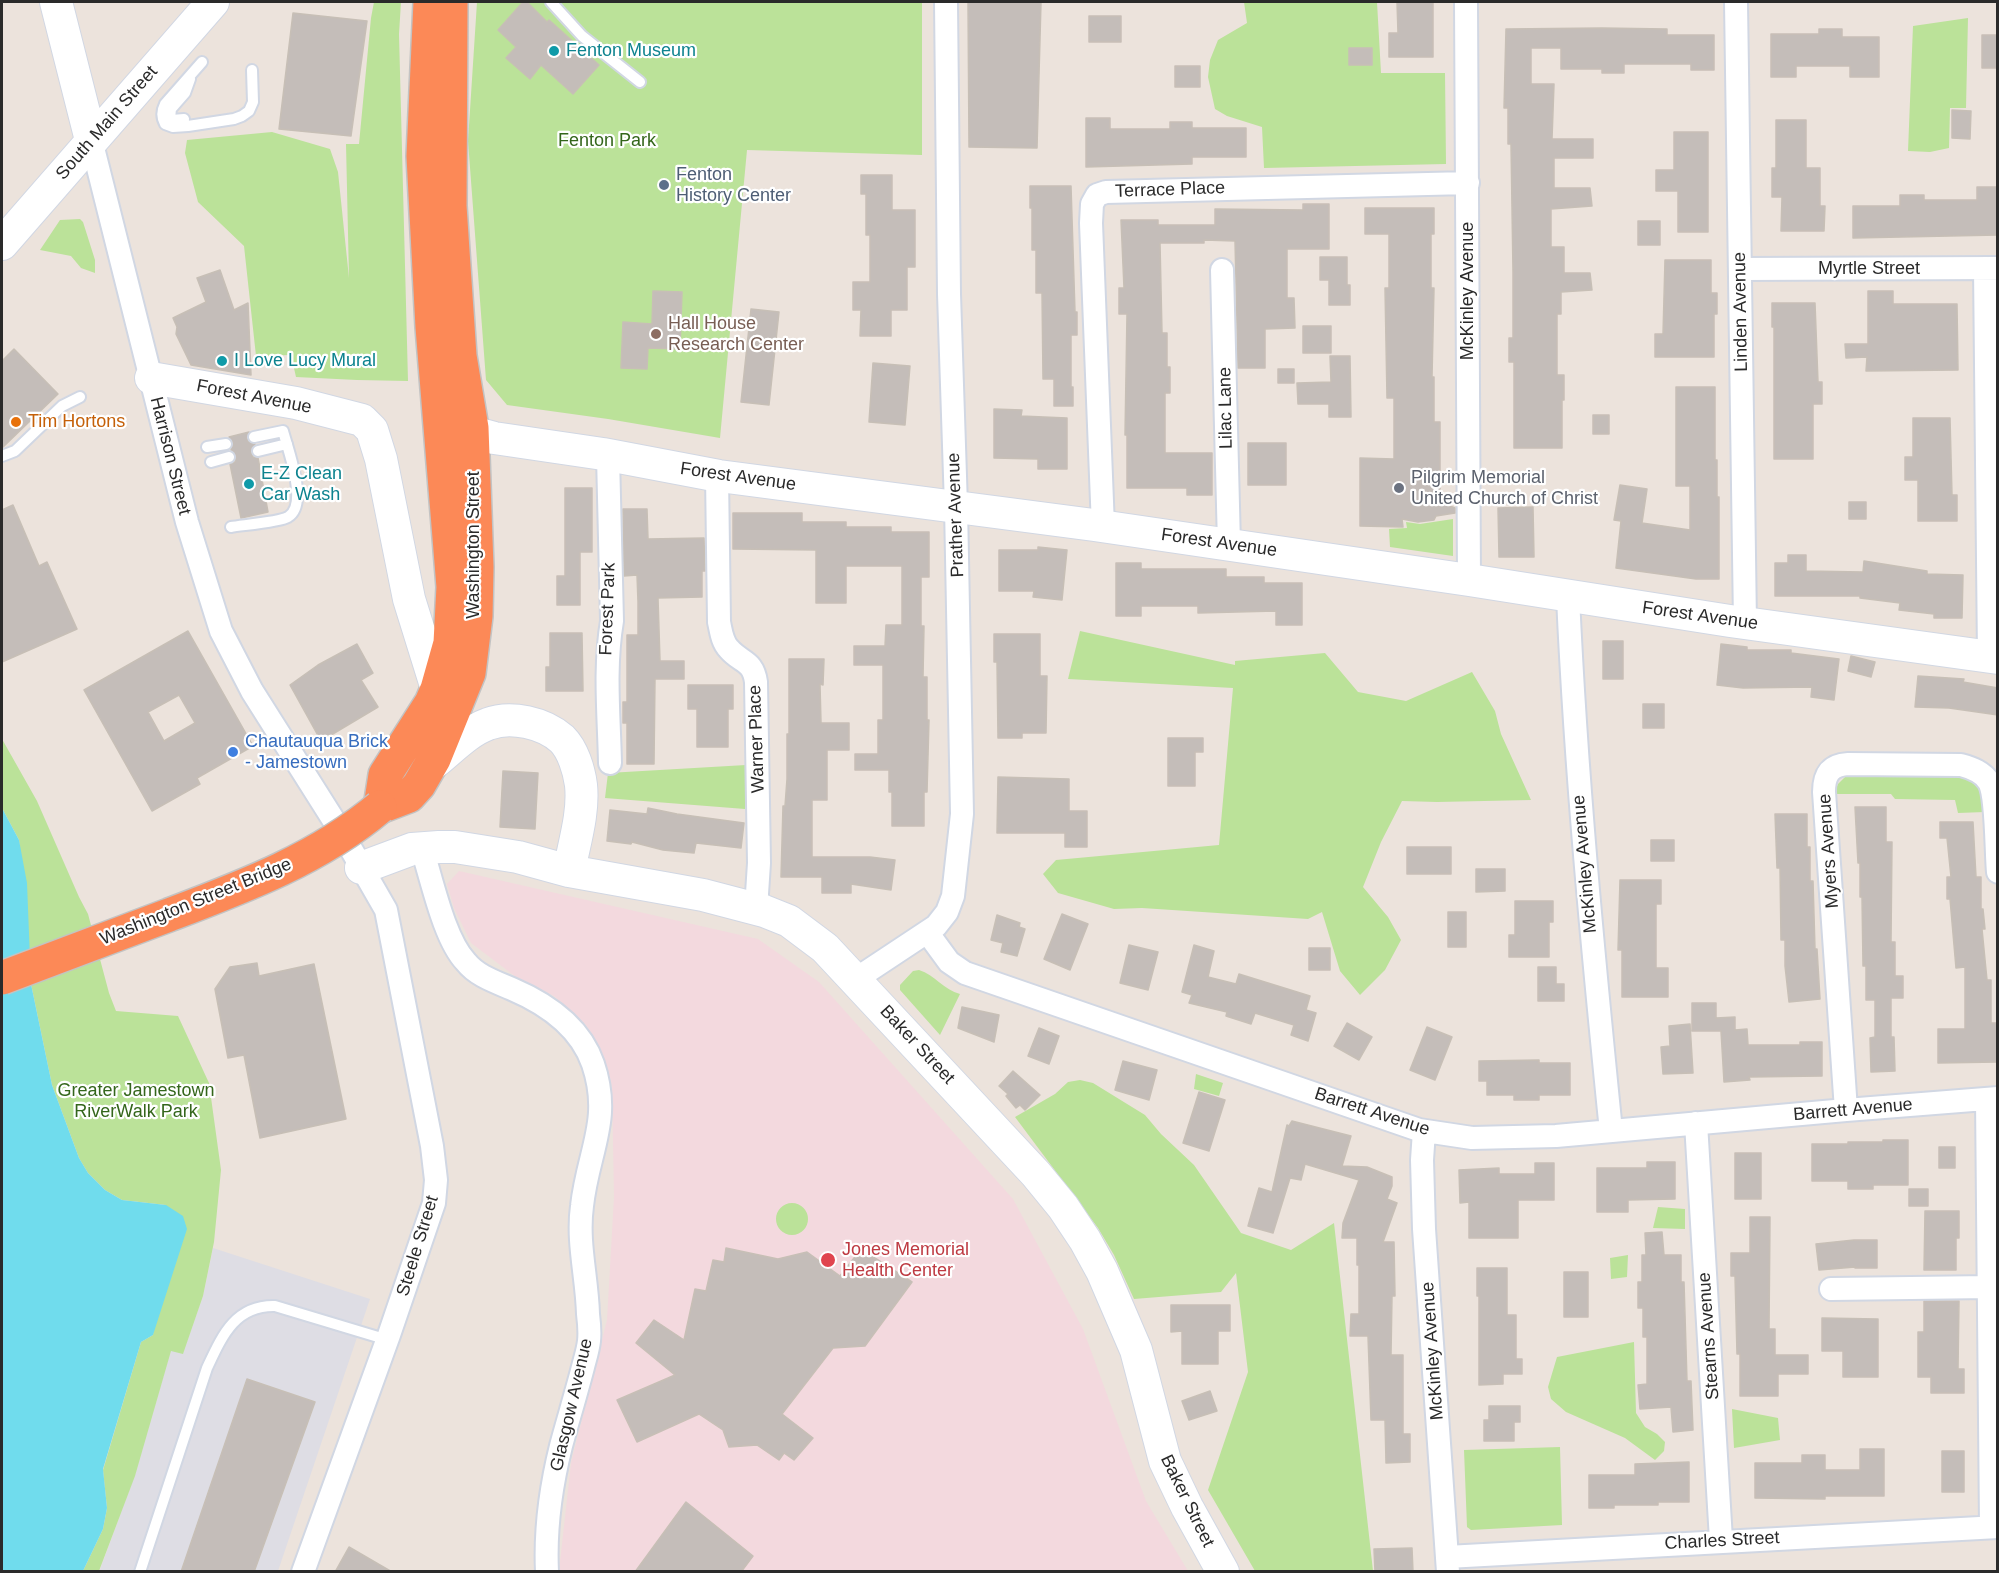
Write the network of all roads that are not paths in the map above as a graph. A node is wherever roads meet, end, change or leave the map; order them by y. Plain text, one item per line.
1 (56, 2) edge
2 (213, 2) edge
3 (430, 2) edge
4 (451, 2) edge
5 (551, 2) edge
6 (946, 2) edge
7 (1466, 2) edge
8 (1736, 2) edge
9 (202, 63) dead end
10 (252, 70) dead end
11 (640, 82) dead end
12 (91, 140) junction
13 (1468, 183) junction
14 (2, 244) edge
15 (1991, 268) edge
16 (1741, 269) junction
17 (1222, 270) dead end
18 (151, 378) junction
19 (80, 397) dead end
20 (456, 432) junction
21 (254, 437) dead end
22 (226, 444) dead end
23 (287, 444) junction
24 (207, 447) dead end
25 (258, 451) dead end
26 (2, 456) edge
27 (608, 456) junction
28 (229, 457) dead end
29 (211, 462) dead end
30 (717, 475) junction
31 (956, 506) junction
32 (1103, 526) junction
33 (231, 527) dead end
34 (1229, 545) junction
35 (1469, 580) junction
36 (1568, 597) junction
37 (1745, 623) junction
38 (1993, 658) edge
39 (437, 689) junction
40 (610, 763) dead end
41 (429, 767) junction
42 (380, 807) junction
43 (422, 849) junction
44 (569, 871) junction
45 (1998, 872) edge
46 (364, 873) junction
47 (756, 909) junction
48 (927, 932) junction
49 (847, 971) junction
50 (2, 978) edge
51 (1993, 1099) edge
52 (1846, 1110) junction
53 (1696, 1124) junction
54 (1424, 1131) junction
55 (1611, 1131) junction
56 (1990, 1287) junction
57 (1831, 1289) dead end
58 (388, 1340) junction
59 (1994, 1527) edge
60 (1721, 1540) junction
61 (1447, 1564) edge
62 (140, 1572) edge
63 (303, 1572) edge
64 (547, 1572) edge
65 (1223, 1572) edge

1 - 12 street, Harrison Street
2 - 12 street, South Main Street
3 - 20 highway, Washington Street
4 - 20 highway, Washington Street
5 - 11 lane
6 - 31 street, Prather Avenue
7 - 13 street, McKinley Avenue
8 - 16 street, Linden Avenue
9 - 10 lane
12 - 14 street, South Main Street
12 - 18 street, Harrison Street
13 - 32 street, Terrace Place
13 - 35 street, McKinley Avenue
15 - 16 street, Myrtle Street
15 - 38 street
16 - 37 street, Linden Avenue
17 - 34 street, Lilac Lane
18 - 39 street, Forest Avenue
18 - 46 street, Harrison Street
19 - 26 lane
20 - 27 street, Forest Avenue
20 - 39 highway, Washington Street
20 - 41 highway, Washington Street
21 - 23 lane
22 - 24 lane
23 - 25 lane
23 - 33 lane
27 - 30 street, Forest Avenue
27 - 40 street, Forest Park
28 - 29 lane
30 - 31 street, Forest Avenue
30 - 47 street, Warner Place
31 - 32 street, Forest Avenue
31 - 48 street, Prather Avenue
32 - 34 street, Forest Avenue
34 - 35 street, Forest Avenue
35 - 36 street, Forest Avenue
36 - 37 street, Forest Avenue
36 - 55 street, McKinley Avenue
37 - 38 street, Forest Avenue
39 - 42 highway, Washington Street
41 - 42 highway, Washington Street
41 - 44 street
42 - 50 highway, Washington Street Bridge, bridge
43 - 44 street, Baker Street
43 - 46 street, Baker Street
43 - 64 street, Glasgow Avenue
44 - 47 street, Baker Street
45 - 52 street, Myers Avenue
46 - 58 street, Steele Street
47 - 49 street, Baker Street
48 - 49 street, Prather Avenue
48 - 54 street, Barrett Avenue
49 - 65 street, Baker Street
51 - 52 street, Barrett Avenue
51 - 56 street
52 - 53 street, Barrett Avenue
53 - 55 street, Barrett Avenue
53 - 60 street, Stearns Avenue
54 - 55 street, Barrett Avenue
54 - 61 street, McKinley Avenue
56 - 57 street
56 - 59 street
58 - 62 lane
58 - 63 street, Steele Street
59 - 60 street, Charles Street
60 - 61 street, Charles Street

